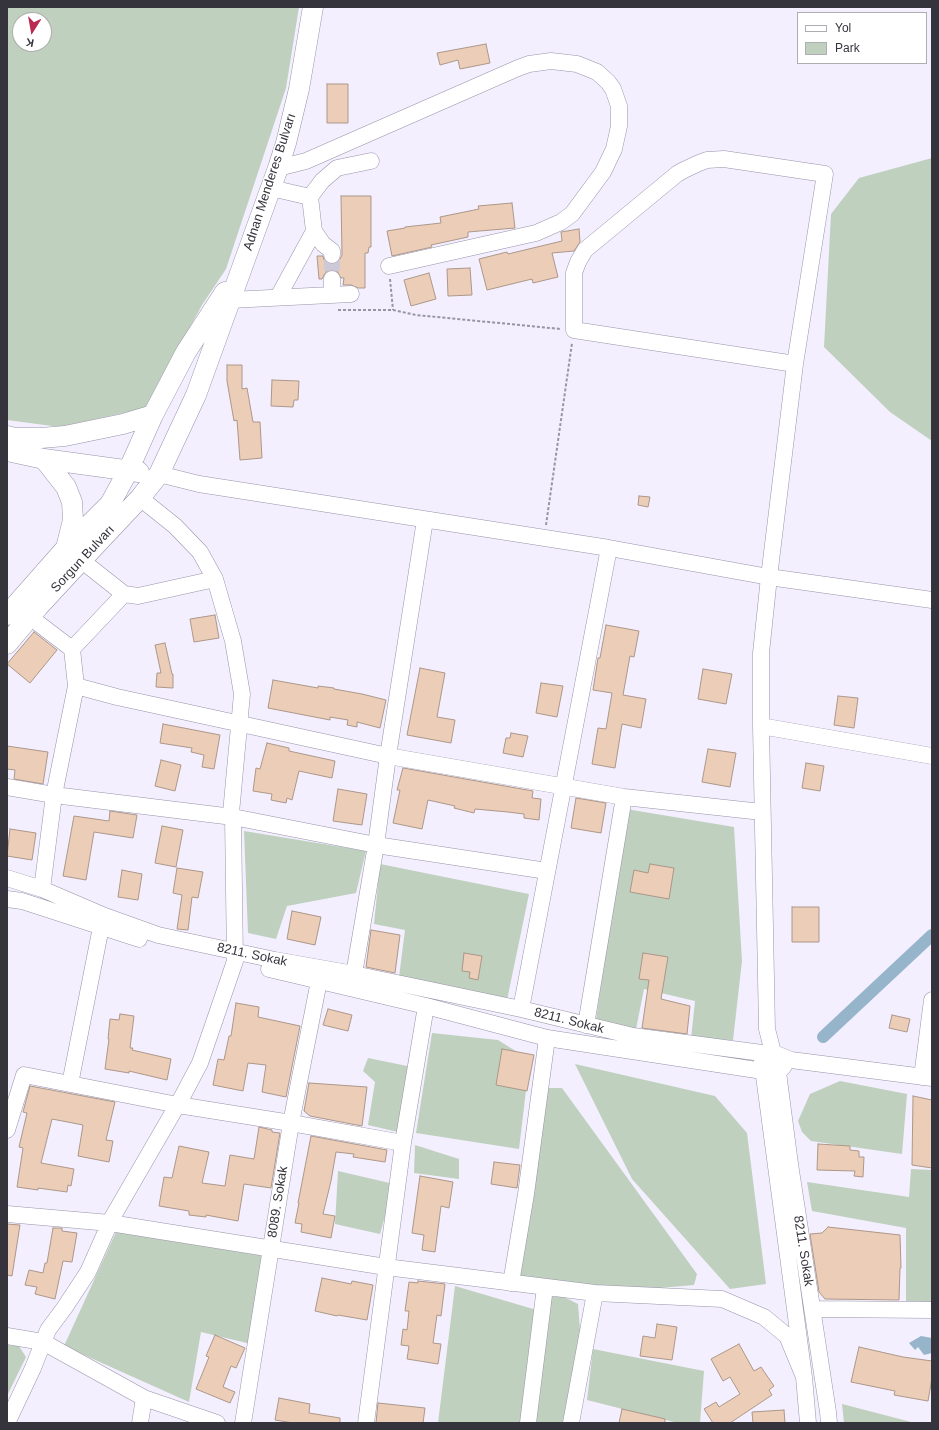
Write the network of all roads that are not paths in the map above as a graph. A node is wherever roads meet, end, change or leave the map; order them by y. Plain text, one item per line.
1 (313, 7) edge
2 (371, 161) dead end
3 (278, 168) junction
4 (271, 188) junction
5 (310, 197) junction
6 (314, 231) junction
7 (332, 255) tunnel mouth
8 (243, 263) junction
9 (389, 266) road end
10 (332, 279) tunnel mouth
11 (351, 294) dead end
12 (278, 298) junction
13 (230, 300) junction
14 (335, 302) junction
15 (795, 364) junction
16 (153, 415) junction
17 (178, 435) junction
18 (7, 436) edge
19 (7, 451) edge
20 (44, 459) junction
21 (128, 471) junction
22 (159, 474) junction
23 (140, 498) junction
24 (425, 520) junction
25 (609, 548) junction
26 (74, 554) junction
27 (768, 577) junction
28 (215, 579) junction
29 (124, 594) junction
30 (932, 600) edge
31 (7, 614) edge
32 (30, 617) junction
33 (7, 644) edge
34 (72, 649) junction
35 (76, 686) junction
36 (240, 724) junction
37 (760, 726) junction
38 (388, 756) junction
39 (932, 756) edge
40 (564, 787) junction
41 (7, 788) edge
42 (54, 795) junction
43 (624, 797) junction
44 (762, 812) junction
45 (233, 817) junction
46 (376, 845) junction
47 (548, 871) junction
48 (7, 878) edge
49 (42, 889) junction
50 (7, 898) edge
51 (101, 927) junction
52 (236, 956) junction
53 (354, 974) junction
54 (319, 981) junction
55 (932, 1000) edge
56 (426, 1006) junction
57 (521, 1009) junction
58 (586, 1025) junction
59 (547, 1038) junction
60 (768, 1053) junction
61 (791, 1060) junction
62 (771, 1071) junction
63 (927, 1078) edge
64 (70, 1084) junction
65 (178, 1104) junction
66 (291, 1123) junction
67 (7, 1130) edge
68 (403, 1143) junction
69 (7, 1214) edge
70 (110, 1223) junction
71 (271, 1249) junction
72 (386, 1267) junction
73 (511, 1283) junction
74 (545, 1287) junction
75 (595, 1293) junction
76 (812, 1309) junction
77 (932, 1310) edge
78 (7, 1336) edge
79 (43, 1342) junction
80 (804, 1377) junction
81 (144, 1398) junction
82 (829, 1419) edge
83 (7, 1423) edge
84 (140, 1423) edge
85 (217, 1423) edge
86 (243, 1423) edge
87 (366, 1423) edge
88 (528, 1423) edge
89 (571, 1423) edge
90 (808, 1423) edge

1 - 3 main road, Adnan Menderes Bulvarı
2 - 5 street
3 - 4 main road, Adnan Menderes Bulvarı
3 - 9 street
4 - 5 street
4 - 8 main road, Adnan Menderes Bulvarı
5 - 6 street
6 - 7 street
6 - 12 street
8 - 13 main road, Adnan Menderes Bulvarı
8 - 16 main road, Adnan Menderes Bulvarı
10 - 14 street
11 - 14 street
12 - 13 street
12 - 14 street
13 - 17 main road, Adnan Menderes Bulvarı
15 - 15 street
15 - 27 street
16 - 17 main road
16 - 18 main road
16 - 21 main road, Adnan Menderes Bulvarı
17 - 22 main road, Adnan Menderes Bulvarı
19 - 20 main road
20 - 21 main road
20 - 26 main road
21 - 22 main road
21 - 26 main road, Adnan Menderes Bulvarı
22 - 23 main road, Sorgun Bulvarı
22 - 24 street
23 - 26 main road, Sorgun Bulvarı
23 - 28 street
24 - 25 street
24 - 38 street
25 - 27 street
25 - 40 street
26 - 29 street
26 - 31 main road, Sorgun Bulvarı
26 - 32 main road, Sorgun Bulvarı
27 - 30 street
27 - 37 street
28 - 29 street
28 - 36 street
29 - 34 street
32 - 33 main road, Sorgun Bulvarı
32 - 34 street
34 - 35 street
35 - 36 street
35 - 42 street
36 - 38 street
36 - 45 street
37 - 39 street
37 - 44 street
38 - 40 street
38 - 46 street
40 - 43 street
40 - 47 street
41 - 42 street
42 - 45 street
42 - 49 street
43 - 44 street
43 - 58 street
44 - 60 street
45 - 46 street
45 - 52 street
46 - 47 street
46 - 53 street
47 - 57 street
48 - 49 street, 8211. Sokak
49 - 52 street, 8211. Sokak
50 - 51 street
51 - 52 street
51 - 64 street
52 - 53 street, 8211. Sokak
52 - 54 street
52 - 65 street
53 - 57 street, 8211. Sokak
54 - 56 street
54 - 66 street, 8089. Sokak
55 - 63 street
56 - 59 street
56 - 68 street
57 - 58 street, 8211. Sokak
58 - 60 street, 8211. Sokak
59 - 62 street
59 - 73 street
60 - 61 street, 8211. Sokak
60 - 62 street
61 - 62 street
61 - 63 street, 8211. Sokak
62 - 76 street, 8211. Sokak
62 - 80 street
64 - 65 street
64 - 67 street
65 - 66 street
65 - 70 street
66 - 68 street
66 - 71 street, 8089. Sokak
68 - 72 street
69 - 70 street
70 - 71 street
70 - 79 street
71 - 72 street
71 - 86 street, 8089. Sokak
72 - 73 street
72 - 87 street
73 - 74 street
74 - 75 street
74 - 88 street
75 - 80 street
75 - 89 street
76 - 77 street
76 - 82 street, 8211. Sokak
78 - 79 street
79 - 81 street
79 - 83 street
80 - 90 street
81 - 84 street
81 - 85 street

